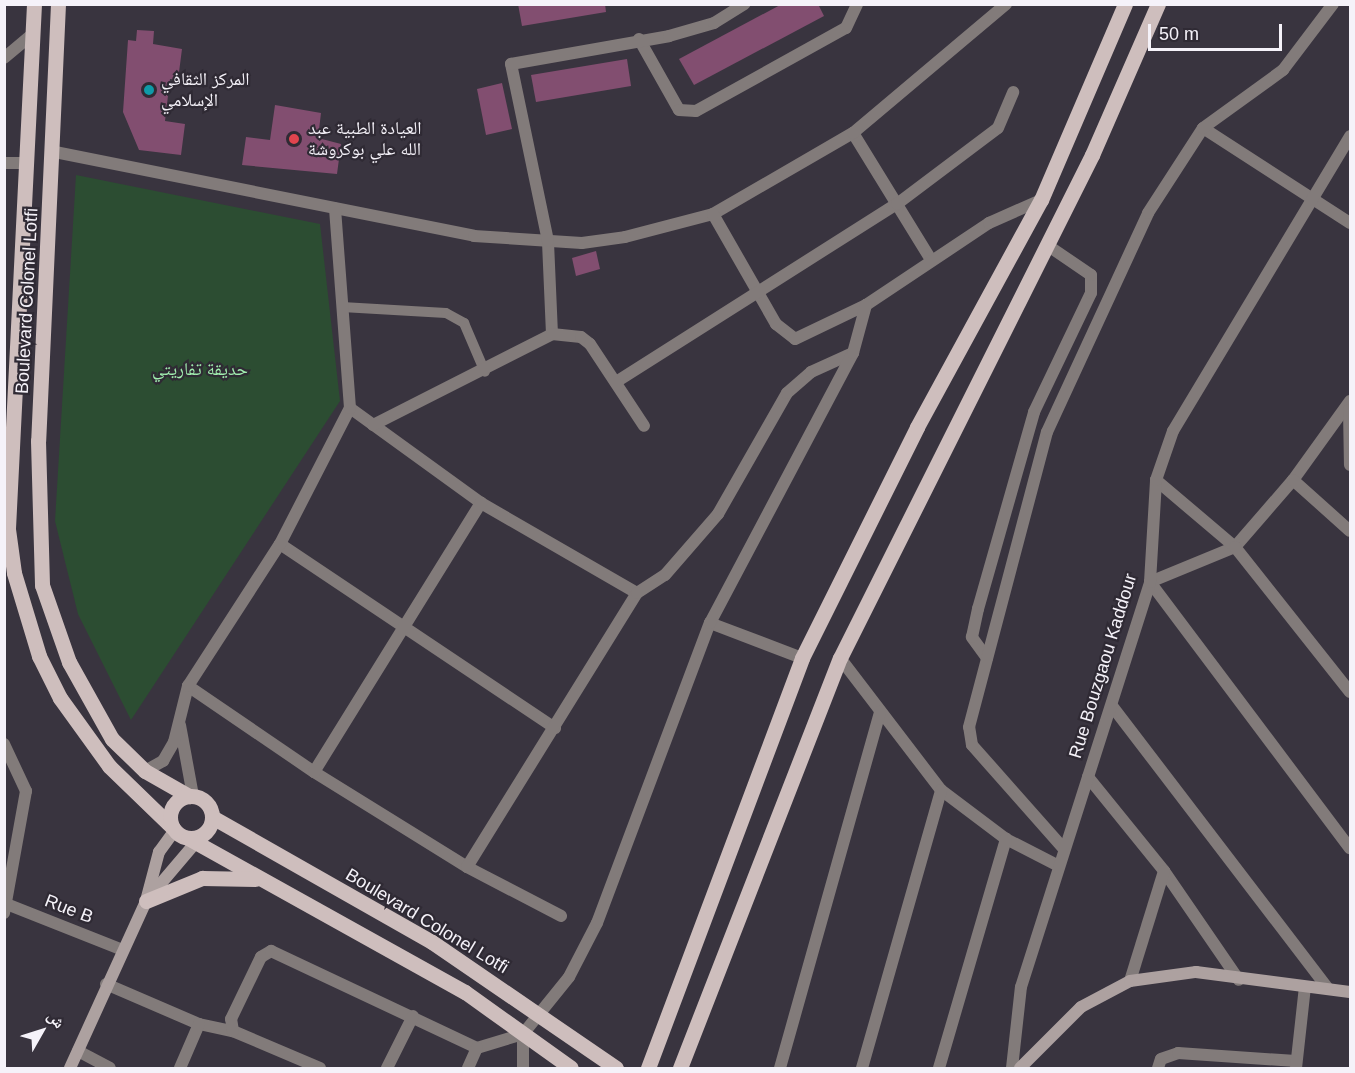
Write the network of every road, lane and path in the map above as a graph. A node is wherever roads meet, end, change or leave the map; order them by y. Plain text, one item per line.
1 (34, 4) edge
2 (58, 4) edge
3 (744, 4) edge
4 (857, 4) edge
5 (1006, 4) edge
6 (1125, 4) edge
7 (1158, 4) edge
8 (1332, 4) edge
9 (33, 34) junction
10 (639, 39) junction
11 (4, 58) edge
12 (1013, 92) dead end
13 (1203, 128) junction
14 (854, 134) junction
15 (1350, 135) edge
16 (55, 152) junction
17 (28, 163) junction
18 (6, 165) edge
19 (1313, 199) junction
20 (1041, 200) junction
21 (897, 204) junction
22 (336, 209) junction
23 (713, 214) junction
24 (1350, 223) edge
25 (548, 241) junction
26 (1047, 245) junction
27 (931, 260) junction
28 (758, 291) junction
29 (866, 305) junction
30 (342, 307) junction
31 (552, 334) junction
32 (853, 353) junction
33 (485, 372) junction
34 (616, 381) junction
35 (1349, 407) edge
36 (350, 408) junction
37 (373, 424) junction
38 (644, 426) dead end
39 (1350, 465) edge
40 (1156, 480) junction
41 (1293, 480) junction
42 (482, 503) junction
43 (1350, 531) edge
44 (280, 544) junction
45 (1234, 547) junction
46 (1150, 582) junction
47 (637, 593) junction
48 (710, 623) junction
49 (405, 631) junction
50 (987, 657) junction
51 (802, 658) junction
52 (840, 658) junction
53 (188, 686) junction
54 (1350, 692) edge
55 (1112, 706) junction
56 (880, 712) junction
57 (180, 724) junction
58 (555, 728) junction
59 (4, 744) edge
60 (146, 771) junction
61 (314, 772) junction
62 (1088, 777) junction
63 (941, 790) junction
64 (191, 796) junction
65 (212, 817) junction
66 (187, 835) junction
67 (1006, 839) junction
68 (1350, 848) edge
69 (1064, 849) junction
70 (1059, 866) junction
71 (467, 867) junction
72 (1164, 871) junction
73 (263, 881) junction
74 (146, 901) junction
75 (6, 907) edge
76 (561, 916) dead end
77 (120, 949) junction
78 (1239, 980) junction
79 (1130, 981) junction
80 (106, 984) junction
81 (1305, 987) junction
82 (1328, 989) junction
83 (1350, 992) edge
84 (541, 1014) junction
85 (412, 1016) junction
86 (199, 1024) junction
87 (233, 1031) junction
88 (523, 1034) junction
89 (477, 1048) junction
90 (78, 1051) junction
91 (943, 1056) junction
92 (1296, 1065) edge
93 (70, 1068) edge
94 (110, 1068) edge
95 (180, 1068) edge
96 (324, 1068) edge
97 (387, 1068) edge
98 (468, 1068) edge
99 (523, 1068) edge
100 (571, 1068) edge
101 (616, 1068) edge
102 (648, 1068) edge
103 (680, 1068) edge
104 (780, 1068) edge
105 (862, 1068) edge
106 (939, 1068) edge
107 (946, 1068) edge
108 (1012, 1068) edge
109 (1020, 1068) edge
110 (1158, 1068) edge

1 - 9 main road, Boulevard Colonel Lotfi
2 - 16 main road, Boulevard Colonel Lotfi
3 - 10 street
4 - 10 street
5 - 14 street
6 - 20 main road
7 - 26 main road
8 - 13 street
9 - 11 street
9 - 17 main road, Boulevard Colonel Lotfi
10 - 25 street
12 - 21 street
13 - 19 street
13 - 50 street
14 - 21 street
14 - 23 street
15 - 19 street, Rue Bouzgaou Kaddour
16 - 22 street
16 - 60 main road, Boulevard Colonel Lotfi
17 - 18 street
17 - 66 main road, Boulevard Colonel Lotfi
19 - 24 street
19 - 40 street, Rue Bouzgaou Kaddour
20 - 27 street
20 - 51 main road
21 - 27 street
21 - 28 street
22 - 25 street
22 - 30 street
23 - 25 street
23 - 28 street
25 - 31 street
26 - 50 street
26 - 52 main road
27 - 29 street
28 - 29 street
28 - 34 street
29 - 32 street
30 - 33 lane
30 - 36 street
31 - 33 street
31 - 34 street
32 - 47 street
32 - 48 street
33 - 37 street
34 - 38 street
35 - 39 street
35 - 41 street
36 - 37 street
36 - 44 street
37 - 42 street
40 - 45 street
40 - 46 street, Rue Bouzgaou Kaddour
41 - 43 street
41 - 45 street
42 - 47 street
42 - 49 street
44 - 49 street
44 - 53 street
45 - 46 street
45 - 54 street
46 - 55 street, Rue Bouzgaou Kaddour
46 - 68 street
47 - 58 street
48 - 51 street
48 - 84 street
49 - 58 street
49 - 61 street
50 - 69 street
51 - 102 main road
52 - 56 street
52 - 103 main road
53 - 57 street
53 - 61 street
55 - 62 street, Rue Bouzgaou Kaddour
55 - 82 street
56 - 63 street
56 - 104 street
57 - 60 street
57 - 64 street
58 - 71 street
59 - 75 street
60 - 64 main road, Boulevard Colonel Lotfi
61 - 71 street
62 - 69 street, Rue Bouzgaou Kaddour
62 - 72 street
63 - 67 street
63 - 105 street
64 - 65 main road, Boulevard Colonel Lotfi
64 - 66 main road
65 - 66 main road
65 - 84 main road, Boulevard Colonel Lotfi
66 - 73 main road, Boulevard Colonel Lotfi
66 - 74 street
66 - 74 street
67 - 70 street
67 - 91 street
69 - 70 street, Rue Bouzgaou Kaddour
70 - 108 street, Rue Bouzgaou Kaddour
71 - 76 street
72 - 78 street
72 - 79 street
73 - 74 main road
73 - 88 main road, Boulevard Colonel Lotfi
74 - 77 street
75 - 77 street, Rue B
77 - 80 street
78 - 79 street
78 - 81 street
79 - 109 street
80 - 86 street
80 - 90 street
81 - 82 street
81 - 92 street
82 - 83 street
84 - 88 street
84 - 101 main road, Boulevard Colonel Lotfi
85 - 87 street
85 - 89 street
85 - 97 street
86 - 87 street
86 - 95 street
87 - 96 street
88 - 89 street
88 - 99 street
88 - 100 main road, Boulevard Colonel Lotfi
89 - 98 street
90 - 93 street
90 - 94 street
91 - 106 street
91 - 107 street
92 - 110 street

